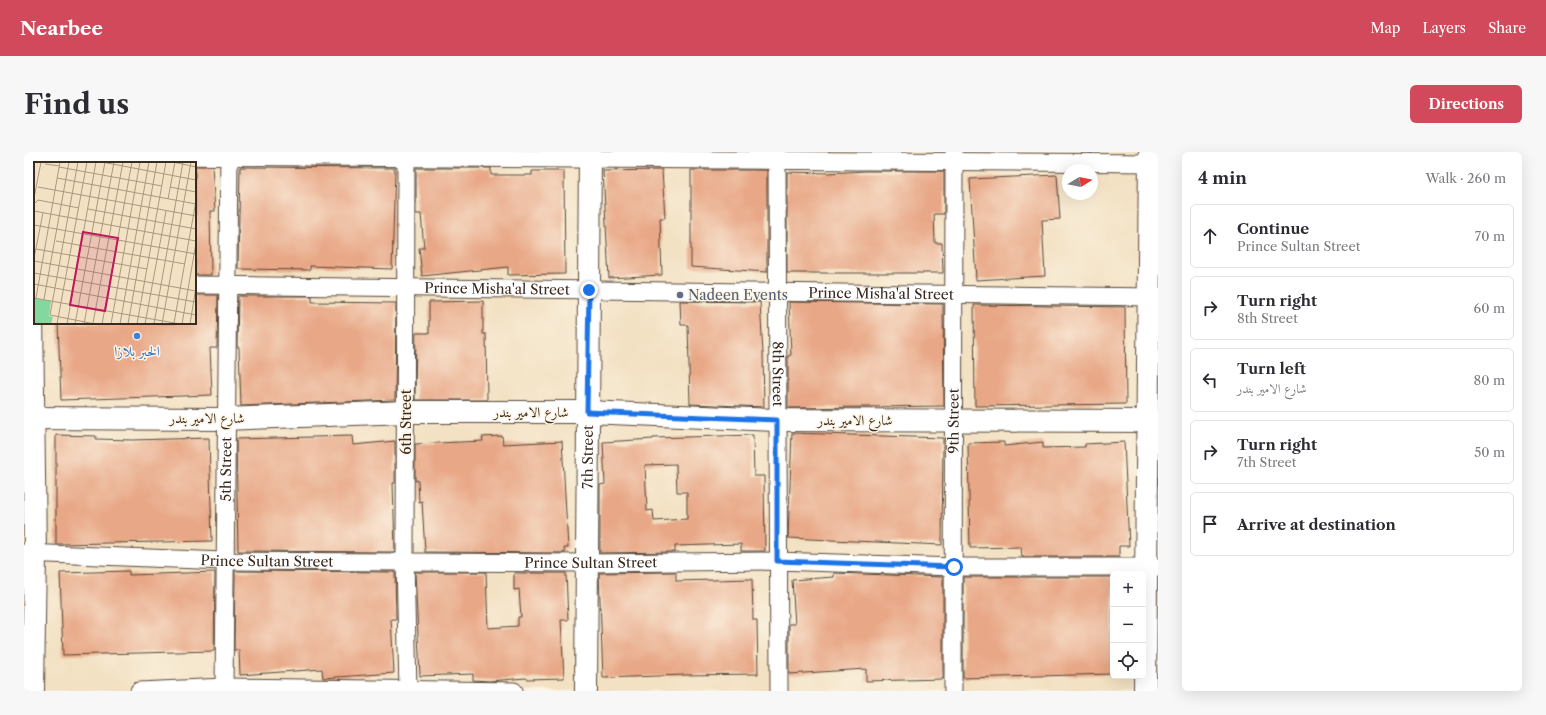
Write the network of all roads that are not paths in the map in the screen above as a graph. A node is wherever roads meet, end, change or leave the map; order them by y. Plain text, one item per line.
1 (28, 154) edge
2 (229, 154) edge
3 (406, 155) edge
4 (590, 156) edge
5 (777, 156) edge
6 (954, 157) edge
7 (1152, 159) edge
8 (30, 282) edge
9 (196, 285) edge
10 (227, 286) junction
11 (407, 288) junction
12 (589, 290) junction
13 (777, 293) junction
14 (954, 295) junction
15 (1153, 297) edge
16 (406, 412) junction
17 (587, 412) junction
18 (29, 418) edge
19 (225, 419) junction
20 (777, 420) junction
21 (954, 421) junction
22 (1153, 421) edge
23 (30, 553) edge
24 (224, 561) junction
25 (406, 561) junction
26 (777, 561) junction
27 (588, 563) junction
28 (954, 567) junction
29 (1152, 568) edge
30 (224, 689) edge
31 (408, 690) edge
32 (33, 691) edge
33 (139, 691) edge
34 (514, 691) edge
35 (586, 691) edge
36 (779, 691) edge
37 (953, 691) edge
38 (1145, 691) edge

1 - 2 street
1 - 8 street
2 - 3 street
2 - 10 street, 5th Street
3 - 4 street
3 - 11 street, 6th Street
4 - 5 street
4 - 12 street, 7th Street
5 - 6 street
5 - 13 street, 8th Street
6 - 7 street
6 - 14 street, 9th Street
7 - 15 street
8 - 18 street
9 - 10 street, Prince Misha'al Street
10 - 11 street, Prince Misha'al Street
10 - 19 street, 5th Street
11 - 12 street, Prince Misha'al Street
11 - 16 street, 6th Street
12 - 13 street, Prince Misha'al Street
12 - 17 street, 7th Street
13 - 14 street, Prince Misha'al Street
13 - 20 street, 8th Street
14 - 15 street, Prince Misha'al Street
14 - 21 street, 9th Street
15 - 22 street
16 - 17 street, شارع الامير بندر
16 - 19 street, شارع الامير بندر
16 - 25 street, 6th Street
17 - 20 street, شارع الامير بندر
17 - 27 street, 7th Street
18 - 19 street, شارع الامير بندر
18 - 23 street
19 - 24 street, 5th Street
20 - 21 street, شارع الامير بندر
20 - 26 street, 8th Street
21 - 22 street, شارع الامير بندر
21 - 28 street, 9th Street
22 - 29 street
23 - 24 street, Prince Sultan Street
23 - 32 street
24 - 25 street, Prince Sultan Street
24 - 30 street, 5th Street
25 - 27 street, Prince Sultan Street
25 - 31 street, 6th Street
26 - 27 street, Prince Sultan Street
26 - 28 street, Prince Sultan Street
26 - 36 street, 8th Street
27 - 35 street, 7th Street
28 - 29 street, Prince Sultan Street
28 - 37 street, 9th Street
29 - 38 street
30 - 31 street
30 - 33 street
31 - 34 street

